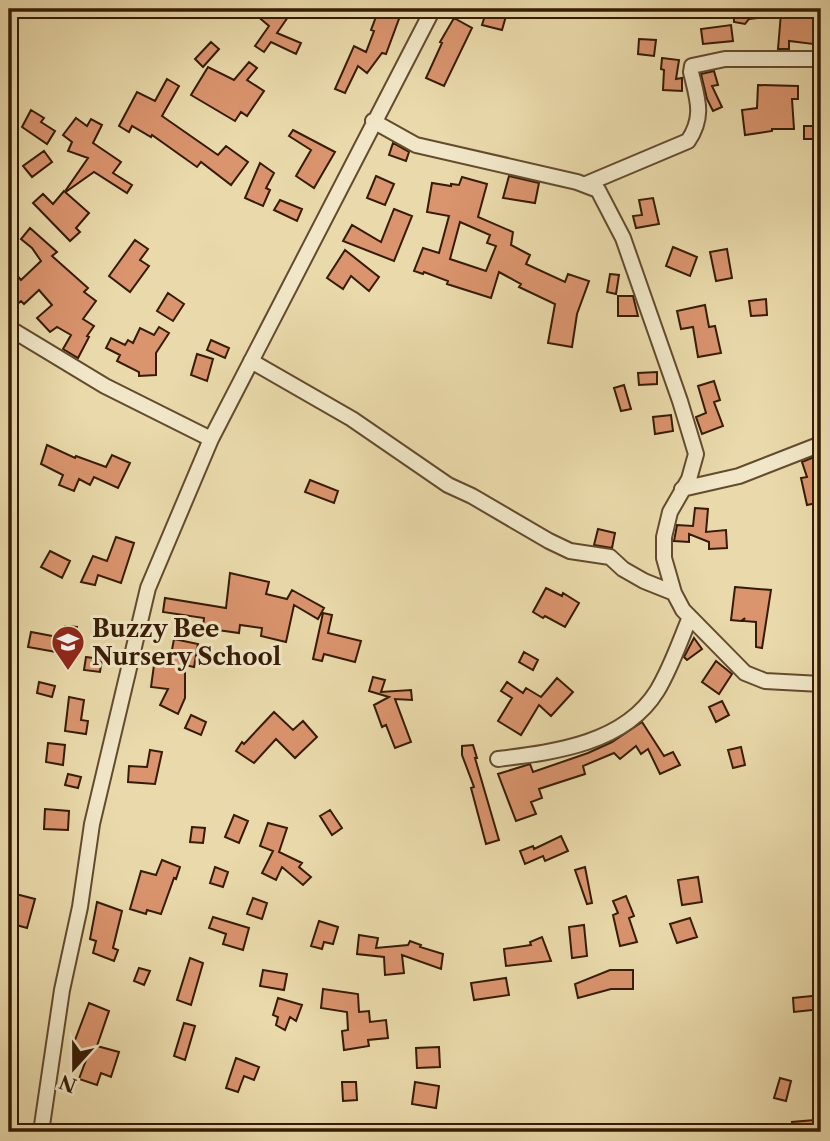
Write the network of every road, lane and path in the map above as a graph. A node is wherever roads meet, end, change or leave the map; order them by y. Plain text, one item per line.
1 (433, 9) edge
2 (821, 59) edge
3 (373, 121) junction
4 (586, 184) junction
5 (9, 328) edge
6 (251, 361) junction
7 (211, 439) junction
8 (821, 444) edge
9 (682, 489) junction
10 (674, 593) junction
11 (690, 617) junction
12 (821, 684) edge
13 (498, 758) dead end
14 (41, 1132) edge

1 - 3 street
2 - 4 street
3 - 4 street
3 - 6 street
4 - 9 street
5 - 7 street
6 - 7 street
6 - 10 street
7 - 14 street
8 - 9 street
9 - 10 street
10 - 11 street
11 - 12 street
11 - 13 street

